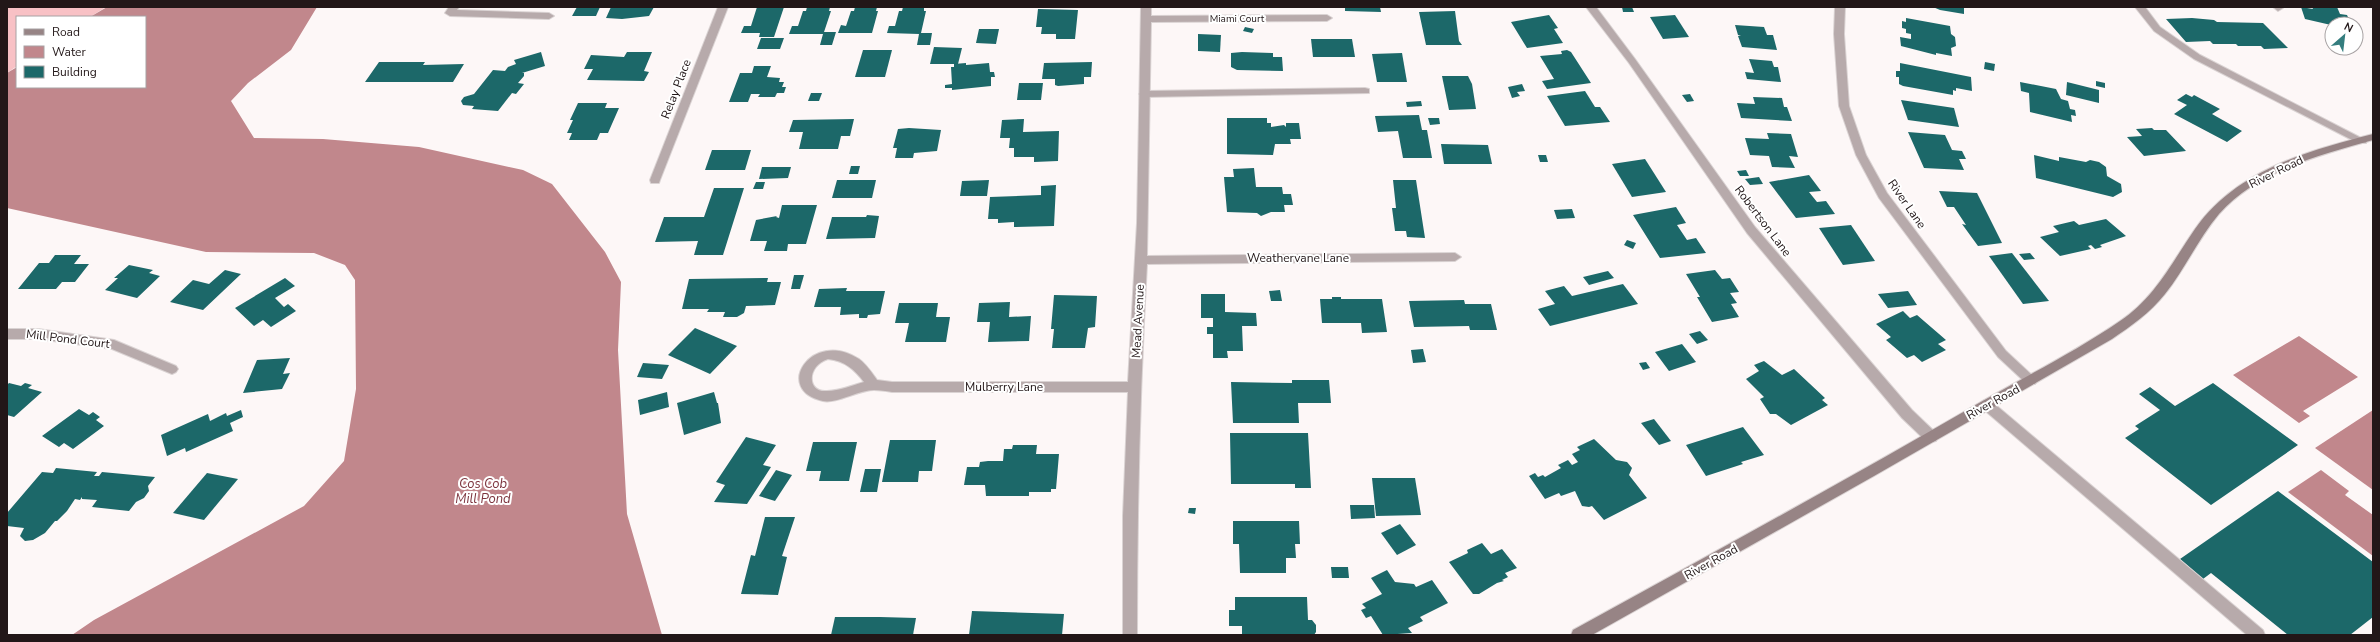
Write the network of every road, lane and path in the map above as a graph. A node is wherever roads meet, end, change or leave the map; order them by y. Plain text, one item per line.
1 (454, 7) edge
2 (723, 7) edge
3 (1146, 7) edge
4 (1591, 7) edge
5 (1840, 7) edge
6 (2140, 7) edge
7 (549, 16) dead end
8 (1327, 18) dead end
9 (1146, 19) junction
10 (1365, 91) dead end
11 (1144, 94) junction
12 (2367, 139) edge
13 (655, 180) dead end
14 (1455, 257) dead end
15 (1141, 260) junction
16 (7, 334) edge
17 (172, 369) dead end
18 (2032, 381) junction
19 (873, 385) junction
20 (1134, 387) junction
21 (1987, 404) junction
22 (1931, 437) junction
23 (1130, 635) edge
24 (1578, 635) edge
25 (2258, 635) edge

1 - 7 street
2 - 13 street, Relay Place
3 - 9 street, Mead Avenue
4 - 22 street, Robertson Lane
5 - 18 street, River Lane
6 - 12 street
8 - 9 street, Miami Court
9 - 11 street, Mead Avenue
10 - 11 street
11 - 15 street, Mead Avenue
12 - 18 main road, River Road
14 - 15 street, Weathervane Lane
15 - 20 street, Mead Avenue
16 - 17 street, Mill Pond Court
18 - 21 main road, River Road
19 - 19 street, Mulberry Lane
19 - 20 street, Mulberry Lane
20 - 23 street, Mead Avenue
21 - 22 main road, River Road
21 - 25 street
22 - 24 main road, River Road

